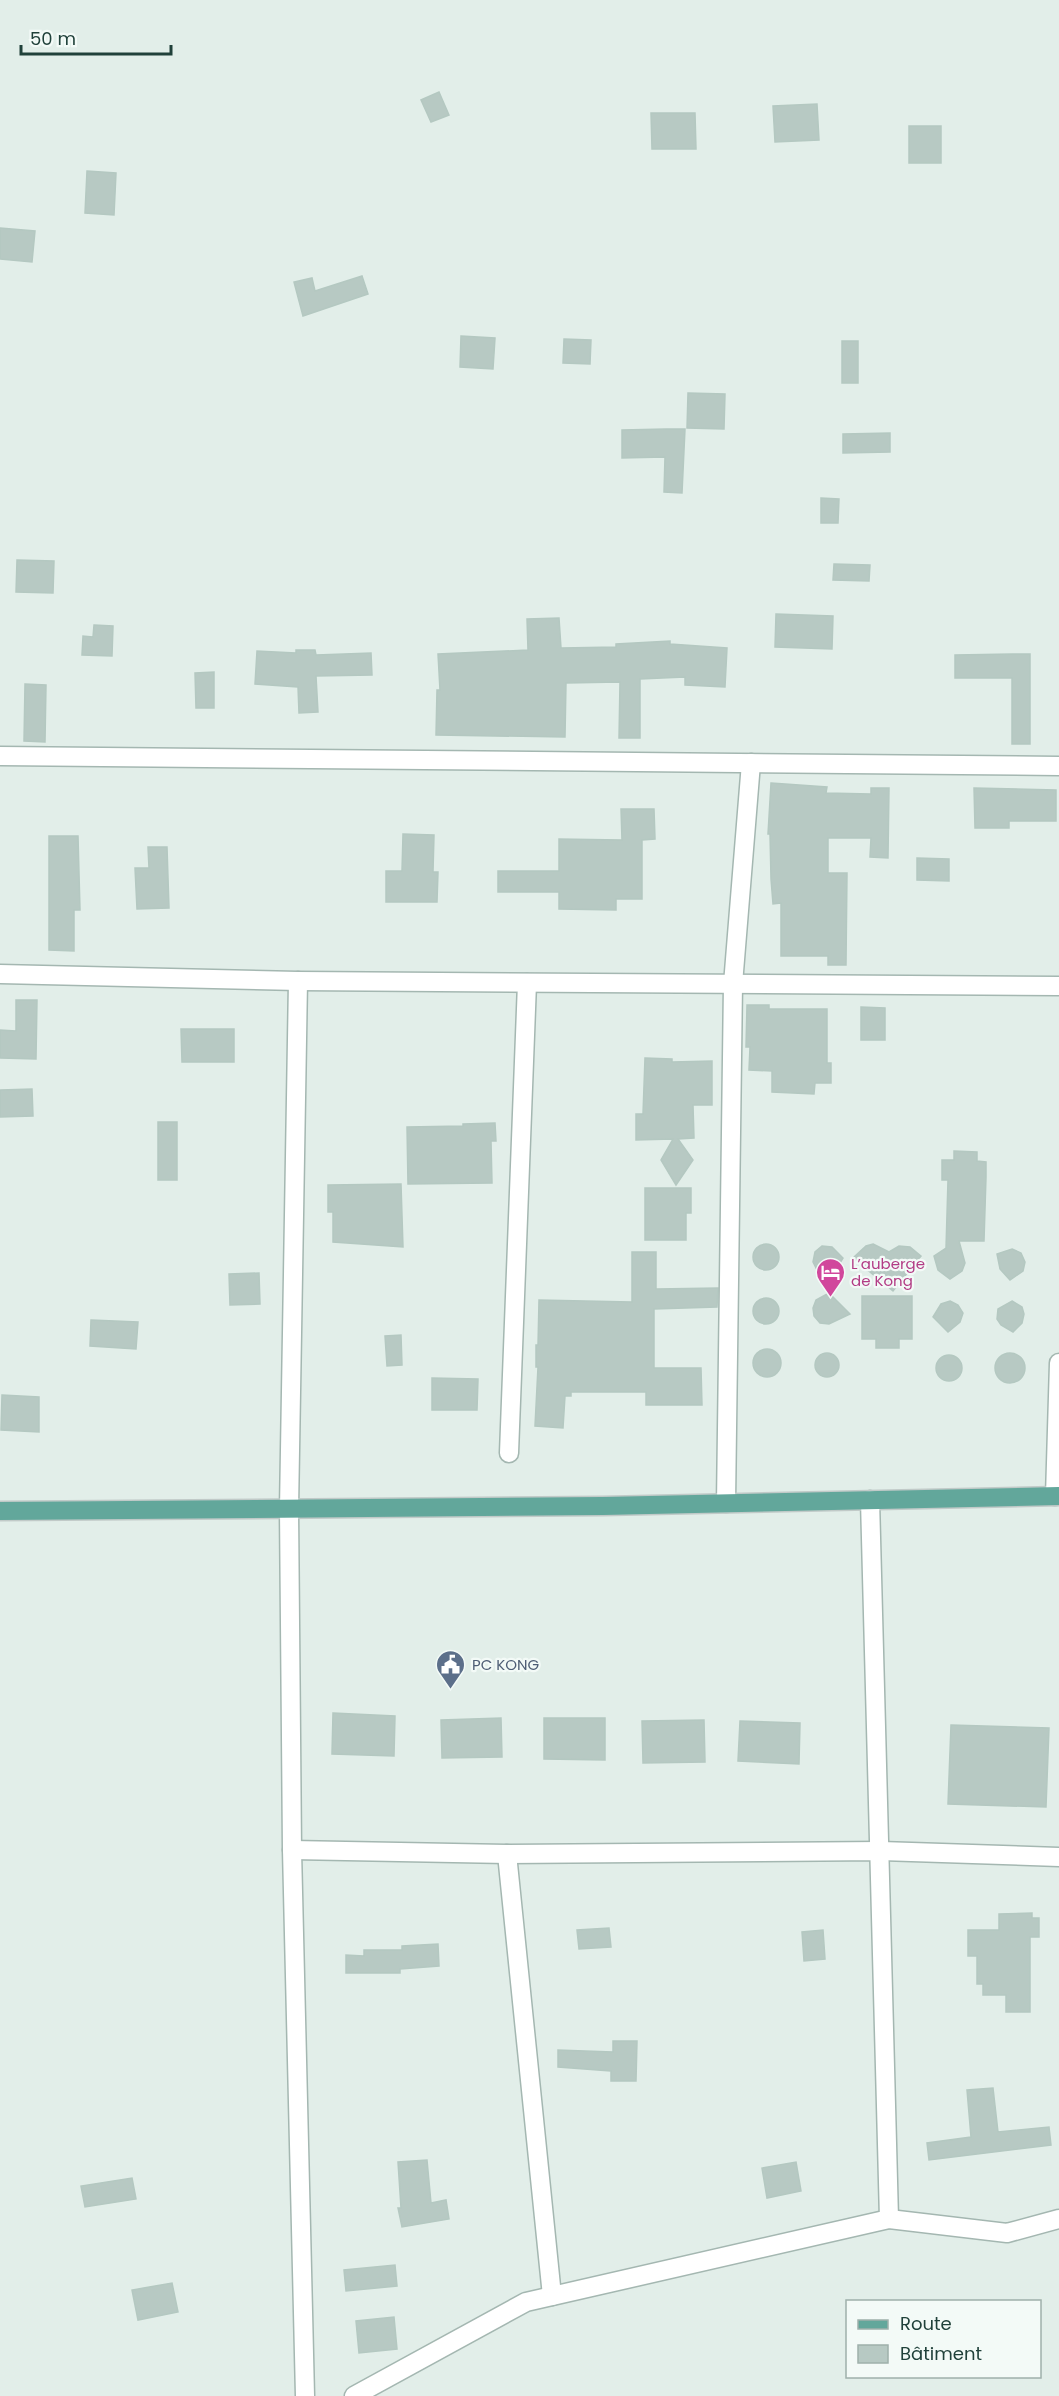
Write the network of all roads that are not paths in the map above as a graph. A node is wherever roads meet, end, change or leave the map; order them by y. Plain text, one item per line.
1 (0, 756) edge
2 (751, 763) junction
3 (1059, 766) edge
4 (0, 974) edge
5 (298, 981) junction
6 (527, 983) junction
7 (734, 984) junction
8 (1059, 986) edge
9 (1059, 1363) edge
10 (509, 1453) dead end
11 (1057, 1496) edge
12 (870, 1500) junction
13 (726, 1503) junction
14 (289, 1509) junction
15 (0, 1511) edge
16 (292, 1850) junction
17 (881, 1851) junction
18 (507, 1854) junction
19 (1059, 1857) edge
20 (889, 2218) junction
21 (1059, 2219) edge
22 (552, 2296) junction
23 (305, 2396) edge
24 (354, 2396) edge

1 - 2 street
2 - 3 street
2 - 7 street
4 - 5 street
5 - 6 street
5 - 14 street
6 - 7 street
6 - 10 street
7 - 8 street
7 - 13 street
9 - 11 street
11 - 12 main road
12 - 13 main road
12 - 17 street
13 - 14 main road
14 - 15 main road
14 - 16 street
16 - 18 street
16 - 23 street
17 - 18 street
17 - 19 street
17 - 20 street
18 - 22 street
20 - 21 street
20 - 22 street
22 - 24 street

